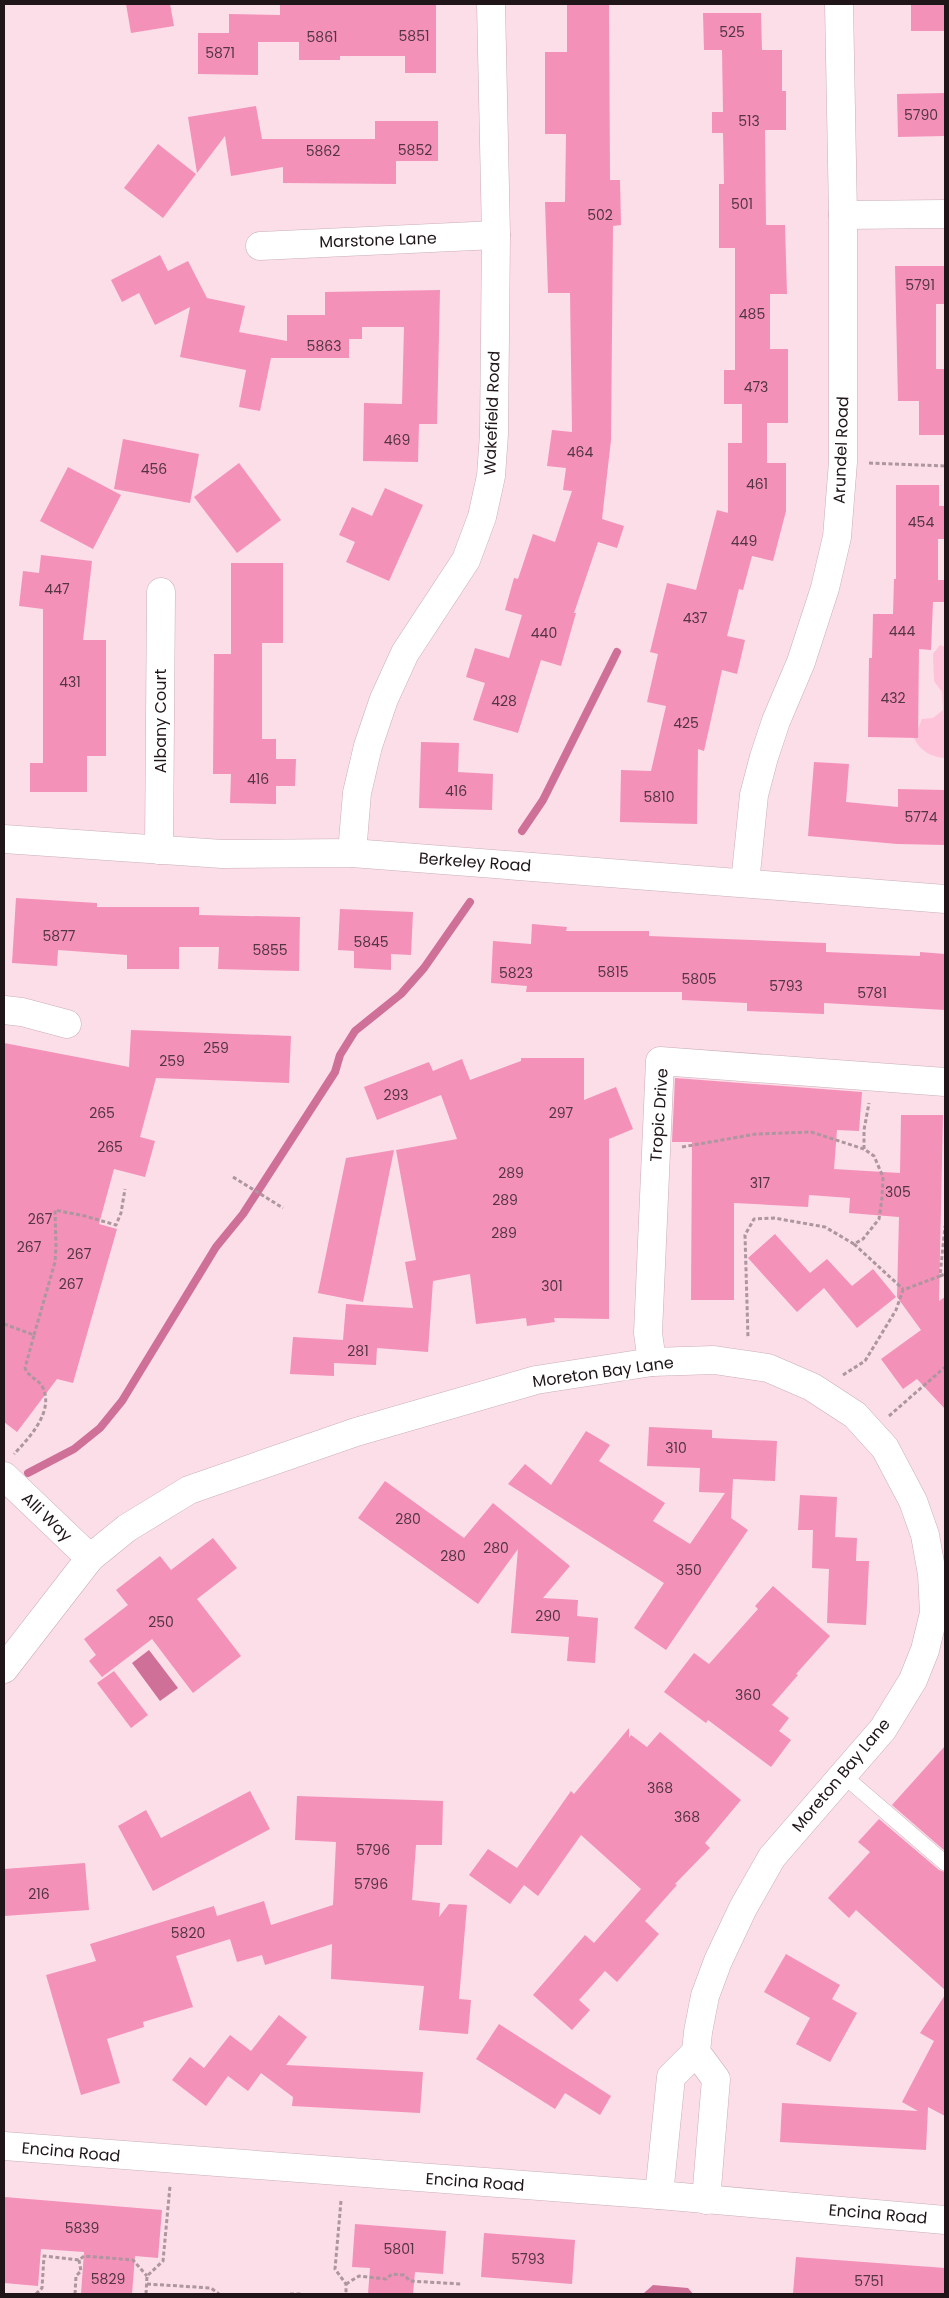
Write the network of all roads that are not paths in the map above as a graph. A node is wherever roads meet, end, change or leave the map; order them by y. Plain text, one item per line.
1 (491, 4) edge
2 (839, 4) edge
3 (843, 214) junction
4 (945, 214) edge
5 (496, 236) junction
6 (260, 246) dead end
7 (161, 592) dead end
8 (4, 839) edge
9 (159, 850) junction
10 (352, 853) junction
11 (745, 882) junction
12 (945, 899) edge
13 (4, 1010) edge
14 (67, 1024) dead end
15 (945, 1082) edge
16 (652, 1362) junction
17 (6, 1468) edge
18 (937, 1553) edge
19 (90, 1558) junction
20 (4, 1669) edge
21 (844, 1776) junction
22 (945, 1863) edge
23 (696, 2052) junction
24 (4, 2146) edge
25 (659, 2195) junction
26 (706, 2200) junction
27 (945, 2220) edge

1 - 5 street, Wakefield Road
2 - 3 street, Arundel Road
3 - 4 street
3 - 11 street, Arundel Road
5 - 6 street, Marstone Lane
5 - 10 street, Wakefield Road
7 - 9 street, Albany Court
8 - 9 street, Berkeley Road
9 - 10 street, Berkeley Road
10 - 11 street, Berkeley Road
11 - 12 street, Berkeley Road
13 - 14 street
15 - 16 street, Tropic Drive
16 - 18 street, Moreton Bay Lane
16 - 19 street, Moreton Bay Lane
17 - 19 street, Alli Way
18 - 21 street, Moreton Bay Lane
19 - 20 street, Moreton Bay Lane
21 - 22 lane
21 - 23 street, Moreton Bay Lane
23 - 25 street
23 - 26 street
24 - 25 street, Encina Road
25 - 26 street, Encina Road
26 - 27 street, Encina Road

